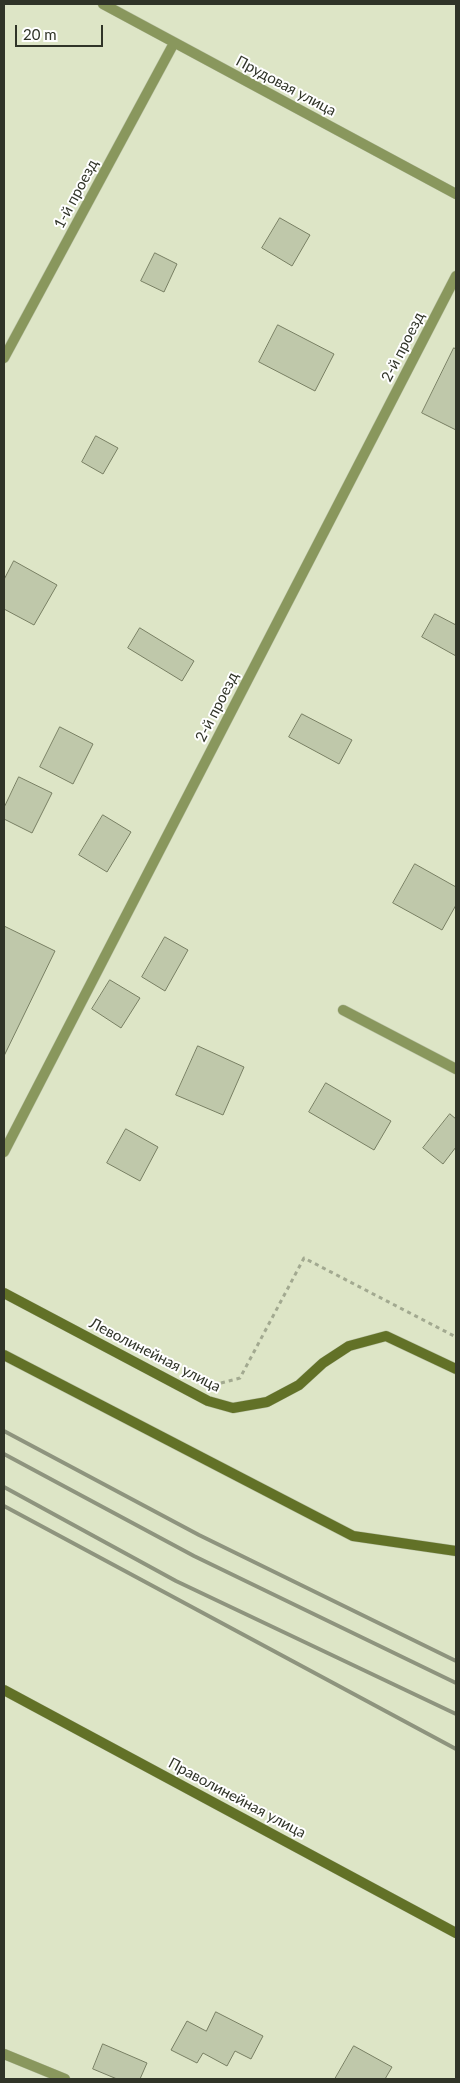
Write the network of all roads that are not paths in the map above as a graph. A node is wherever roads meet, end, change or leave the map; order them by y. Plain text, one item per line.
1 (103, 4) edge
2 (174, 43) junction
3 (456, 194) edge
4 (456, 276) edge
5 (4, 358) edge
6 (343, 1010) dead end
7 (456, 1069) edge
8 (4, 1152) edge
9 (4, 1293) edge
10 (4, 1355) edge
11 (456, 1369) edge
12 (456, 1551) edge
13 (4, 1690) edge
14 (456, 1934) edge
15 (4, 2054) edge
16 (66, 2079) edge

1 - 2 street, Прудовая улица
2 - 3 street, Прудовая улица
2 - 5 street, 1-й проезд
4 - 8 street, 2-й проезд
6 - 7 street
9 - 11 main road, Леволинейная улица
10 - 12 main road
13 - 14 main road, Праволинейная улица
15 - 16 street

